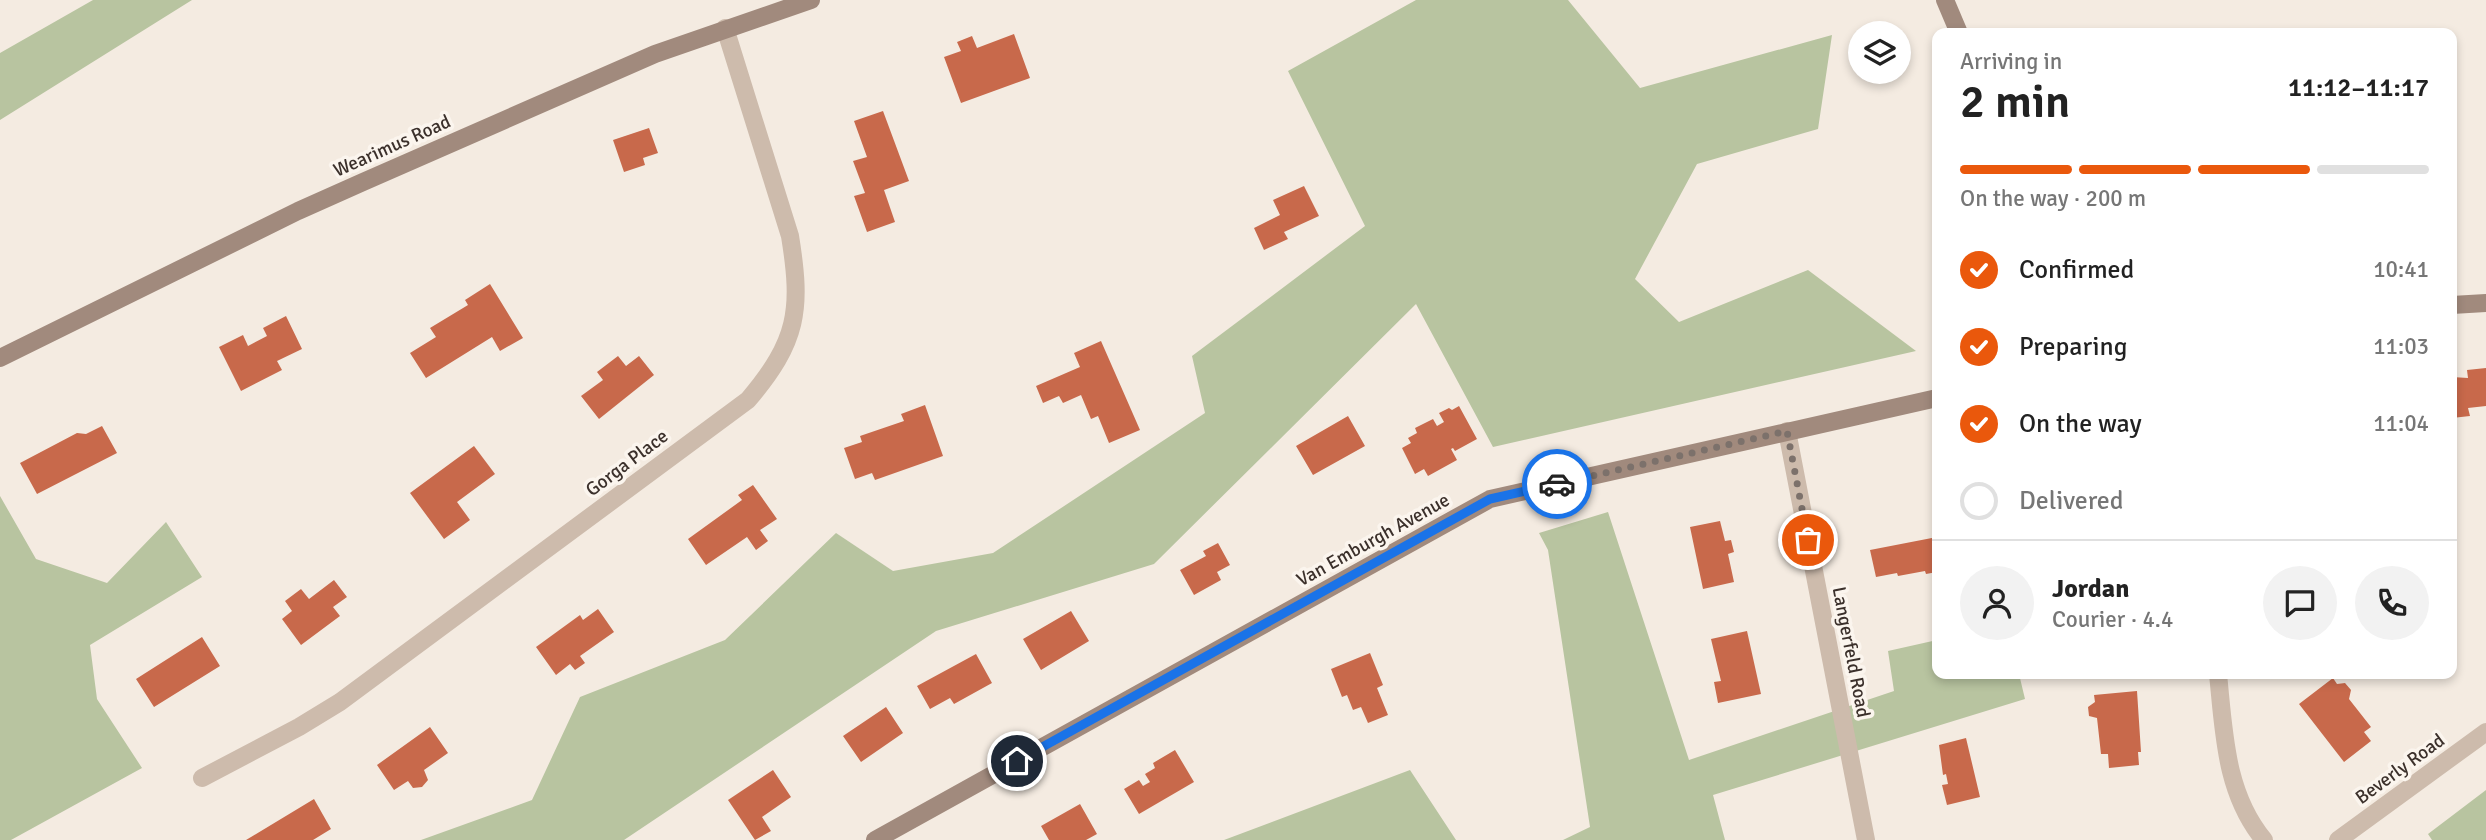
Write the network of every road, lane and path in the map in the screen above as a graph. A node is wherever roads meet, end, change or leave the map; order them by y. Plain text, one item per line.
1 (811, 0) edge
2 (1945, 0) edge
3 (725, 28) junction
4 (1957, 28) edge
5 (2486, 303) edge
6 (2457, 305) edge
7 (0, 358) edge
8 (1932, 399) edge
9 (1787, 431) junction
10 (2219, 679) edge
11 (2486, 732) edge
12 (201, 778) dead end
13 (875, 840) edge
14 (1866, 840) edge
15 (2264, 840) edge
16 (2338, 840) edge

1 - 3 main road, Wearimus Road
2 - 4 main road
3 - 7 main road, Wearimus Road
3 - 12 street, Gorga Place
5 - 6 main road
8 - 9 main road, Van Emburgh Avenue
9 - 13 main road, Van Emburgh Avenue
9 - 14 street, Langerfeld Road
10 - 15 street
11 - 16 street, Beverly Road

